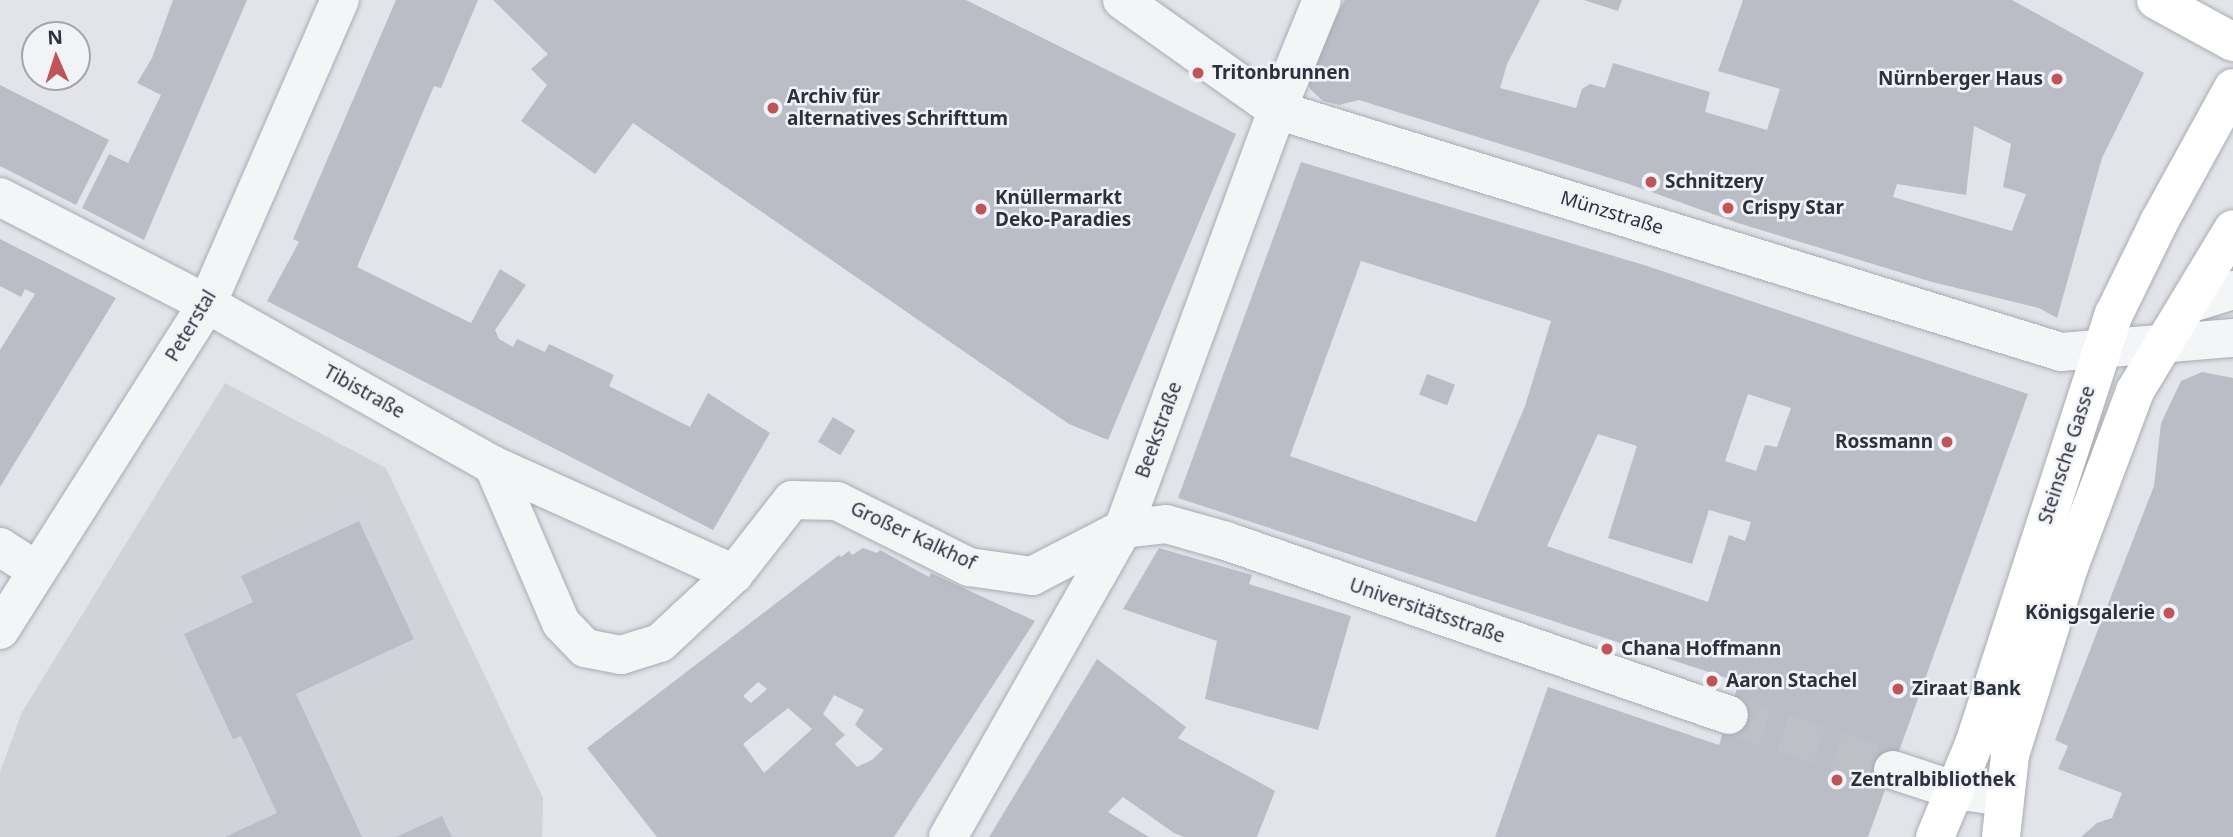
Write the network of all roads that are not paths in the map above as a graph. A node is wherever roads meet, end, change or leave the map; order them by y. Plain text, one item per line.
1 (340, 0) edge
2 (1122, 0) edge
3 (1322, 0) edge
4 (2157, 0) edge
5 (2233, 43) edge
6 (2233, 88) edge
7 (1277, 110) junction
8 (0, 197) edge
9 (2233, 229) edge
10 (2233, 290) edge
11 (206, 304) junction
12 (2188, 304) junction
13 (2233, 338) edge
14 (2132, 346) junction
15 (493, 465) junction
16 (1123, 529) junction
17 (0, 547) edge
18 (36, 570) junction
19 (734, 574) junction
20 (0, 630) edge
21 (1729, 715) tunnel mouth
22 (1893, 770) tunnel mouth
23 (1954, 790) junction
24 (2004, 797) junction
25 (948, 837) edge
26 (1935, 837) edge
27 (2001, 837) edge

1 - 11 street, Peterstal
2 - 7 street, Münzstraße
3 - 7 street, Beekstraße
4 - 5 main road
6 - 14 main road, Steinsche Gasse
7 - 14 street, Münzstraße
7 - 16 street, Beekstraße
8 - 11 street, Tibistraße
9 - 12 main road, Steinsche Gasse
10 - 12 street
11 - 15 street, Tibistraße
11 - 18 street, Peterstal
12 - 14 main road, Steinsche Gasse
13 - 14 street, Münzstraße
14 - 23 main road, Steinsche Gasse
14 - 24 main road, Steinsche Gasse
15 - 19 street, Tibistraße
15 - 19 street, Großer Kalkhof
16 - 19 street, Großer Kalkhof
16 - 21 street, Universitätsstraße
16 - 25 street, Beekstraße
17 - 18 street
18 - 20 street, Peterstal
22 - 23 street
23 - 24 street
23 - 26 main road, Steinsche Gasse
24 - 27 main road, Steinsche Gasse

